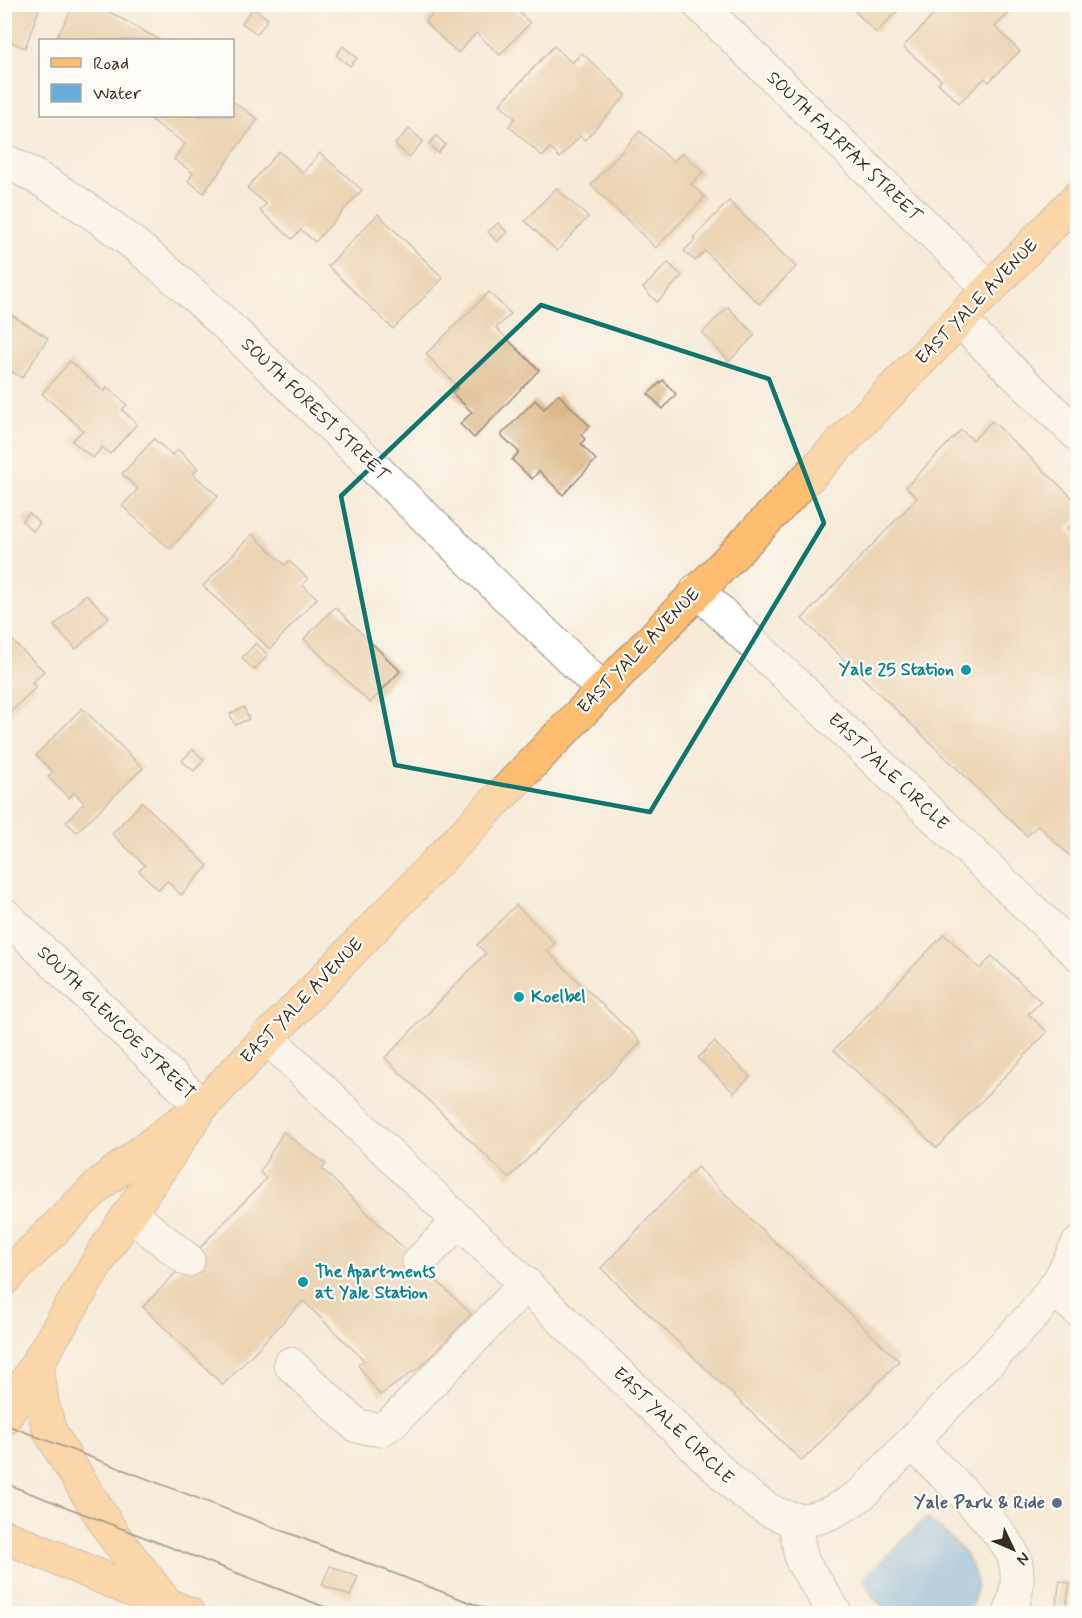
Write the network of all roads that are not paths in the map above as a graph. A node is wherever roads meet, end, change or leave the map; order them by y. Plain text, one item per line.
1 (699, 4) edge
2 (4, 160) edge
3 (1077, 197) edge
4 (990, 289) junction
5 (960, 321) junction
6 (1077, 435) edge
7 (697, 590) junction
8 (602, 689) junction
9 (4, 914) edge
10 (1072, 938) edge
11 (267, 1037) junction
12 (202, 1106) junction
13 (130, 1214) junction
14 (459, 1221) junction
15 (1077, 1244) edge
16 (188, 1260) dead end
17 (419, 1263) dead end
18 (4, 1279) edge
19 (526, 1284) junction
20 (1053, 1289) junction
21 (1077, 1310) edge
22 (38, 1364) junction
23 (290, 1364) dead end
24 (4, 1419) edge
25 (912, 1443) junction
26 (794, 1519) junction
27 (4, 1536) edge
28 (178, 1609) edge
29 (836, 1614) edge
30 (1010, 1614) edge

1 - 4 street, SOUTH FAIRFAX STREET
2 - 8 street, SOUTH FOREST STREET
3 - 4 main road, EAST YALE AVENUE
4 - 5 main road, EAST YALE AVENUE
5 - 6 street
5 - 7 main road, EAST YALE AVENUE
7 - 8 main road, EAST YALE AVENUE
7 - 10 street, EAST YALE CIRCLE
8 - 11 main road, EAST YALE AVENUE
9 - 12 street, SOUTH GLENCOE STREET
11 - 12 main road, EAST YALE AVENUE
11 - 14 street, EAST YALE CIRCLE
12 - 13 main road, EAST YALE AVENUE
12 - 18 main road, EAST YALE AVENUE
13 - 16 street
13 - 22 main road, EAST YALE AVENUE
14 - 17 street
14 - 19 street, EAST YALE CIRCLE
15 - 20 street, EAST YALE CIRCLE
19 - 23 street
19 - 26 street, EAST YALE CIRCLE
20 - 21 street
20 - 25 street, EAST YALE CIRCLE
22 - 24 main road, EAST YALE AVENUE
22 - 28 main road
25 - 26 street, EAST YALE CIRCLE
25 - 30 street
26 - 29 street
27 - 28 main road

